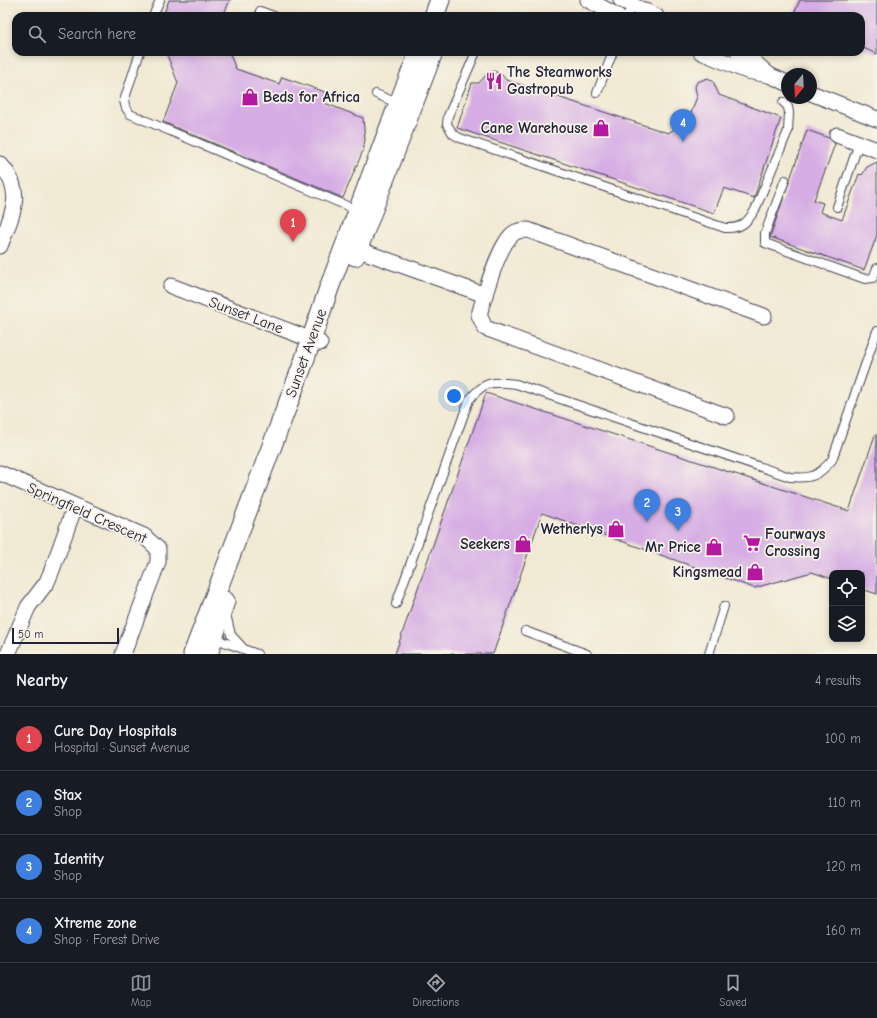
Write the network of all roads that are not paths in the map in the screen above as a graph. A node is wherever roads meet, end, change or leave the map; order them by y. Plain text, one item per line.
1 (160, 0) edge
2 (440, 0) edge
3 (453, 0) edge
4 (588, 0) edge
5 (627, 7) edge
6 (156, 12) edge
7 (436, 12) edge
8 (448, 12) edge
9 (610, 12) edge
10 (643, 12) edge
11 (139, 56) edge
12 (419, 56) edge
13 (431, 56) edge
14 (474, 56) edge
15 (611, 56) edge
16 (729, 56) edge
17 (743, 58) edge
18 (781, 80) edge
19 (597, 93) dead end
20 (376, 94) dead end
21 (817, 95) edge
22 (786, 104) edge
23 (405, 106) junction
24 (877, 119) edge
25 (837, 135) dead end
26 (859, 143) junction
27 (877, 150) edge
28 (0, 164) edge
29 (785, 180) dead end
30 (837, 207) dead end
31 (364, 214) junction
32 (0, 246) edge
33 (352, 247) junction
34 (877, 268) edge
35 (172, 286) dead end
36 (485, 295) junction
37 (764, 316) dead end
38 (877, 331) edge
39 (316, 342) junction
40 (727, 416) dead end
41 (0, 474) edge
42 (75, 506) junction
43 (225, 602) junction
44 (396, 604) dead end
45 (724, 606) dead end
46 (525, 631) dead end
47 (207, 643) edge
48 (245, 650) junction
49 (8, 654) edge
50 (123, 654) edge
51 (193, 654) edge
52 (257, 654) edge
53 (587, 654) edge
54 (709, 654) edge

1 - 6 lane
2 - 7 street
3 - 8 street
4 - 9 street
5 - 10 street
11 - 31 lane
12 - 23 street, Sunset Avenue
13 - 23 street, Sunset Avenue
14 - 22 lane
15 - 19 lane
16 - 17 street
17 - 18 street
20 - 23 lane
21 - 24 street
23 - 31 street, Sunset Avenue
25 - 26 street
26 - 27 street
26 - 30 lane
28 - 32 street
29 - 34 lane
31 - 33 street, Sunset Avenue
33 - 36 street
33 - 39 street, Sunset Avenue
35 - 39 street, Sunset Lane
36 - 37 street
36 - 40 street
38 - 44 lane
39 - 43 street, Sunset Avenue
39 - 47 street, Sunset Avenue
41 - 42 street, Springfield Crescent
42 - 49 street
42 - 50 street, Springfield Crescent
43 - 47 street, Sunset Avenue
43 - 48 lane
45 - 54 lane
46 - 53 lane
47 - 48 lane
47 - 51 street, Sunset Avenue
48 - 52 lane

